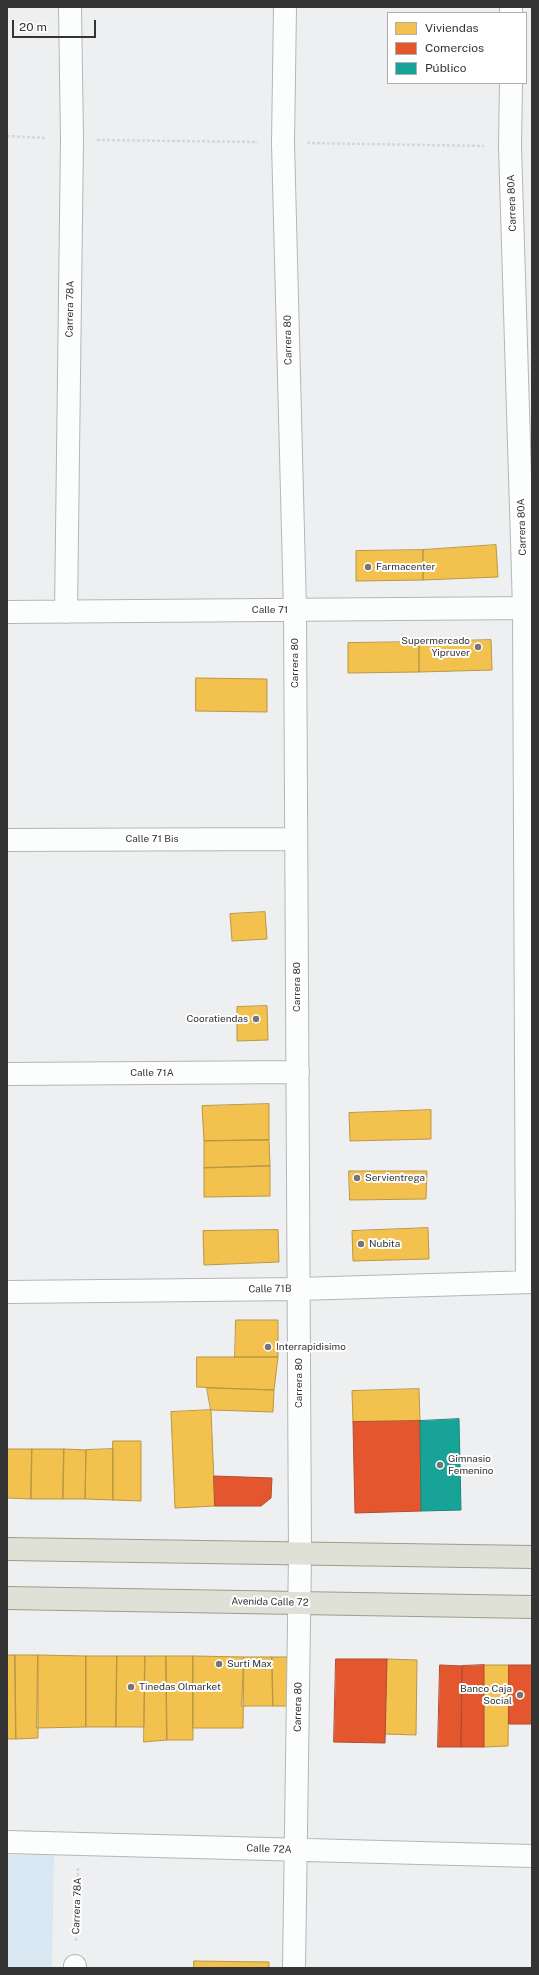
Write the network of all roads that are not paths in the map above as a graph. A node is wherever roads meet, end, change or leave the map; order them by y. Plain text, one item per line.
1 (70, 7) edge
2 (285, 7) edge
3 (511, 84) edge
4 (528, 608) edge
5 (295, 610) junction
6 (7, 612) edge
7 (66, 612) junction
8 (296, 838) junction
9 (7, 840) edge
10 (298, 1072) junction
11 (7, 1074) edge
12 (530, 1282) edge
13 (299, 1289) junction
14 (7, 1292) edge
15 (7, 1549) edge
16 (300, 1554) junction
17 (532, 1557) edge
18 (7, 1598) edge
19 (300, 1603) junction
20 (532, 1607) edge
21 (7, 1842) edge
22 (296, 1850) junction
23 (532, 1856) edge
24 (294, 1968) edge

1 - 7 street, Carrera 78A
2 - 5 street, Carrera 80
3 - 4 street, Carrera 80A
4 - 5 street, Calle 71
4 - 12 street, Carrera 80A
5 - 7 street, Calle 71
5 - 8 street, Carrera 80
6 - 7 street, Calle 71
8 - 9 street, Calle 71 Bis
8 - 10 street, Carrera 80
10 - 11 street, Calle 71A
10 - 13 street, Carrera 80
12 - 13 street, Calle 71B
13 - 14 street, Calle 71B
13 - 16 street, Carrera 80
15 - 16 main road
16 - 17 main road
16 - 19 street, Carrera 80
18 - 19 main road, Avenida Calle 72
19 - 20 main road, Avenida Calle 72
19 - 22 street, Carrera 80
21 - 22 street, Calle 72A
22 - 23 street, Calle 72A
22 - 24 street, Carrera 80

